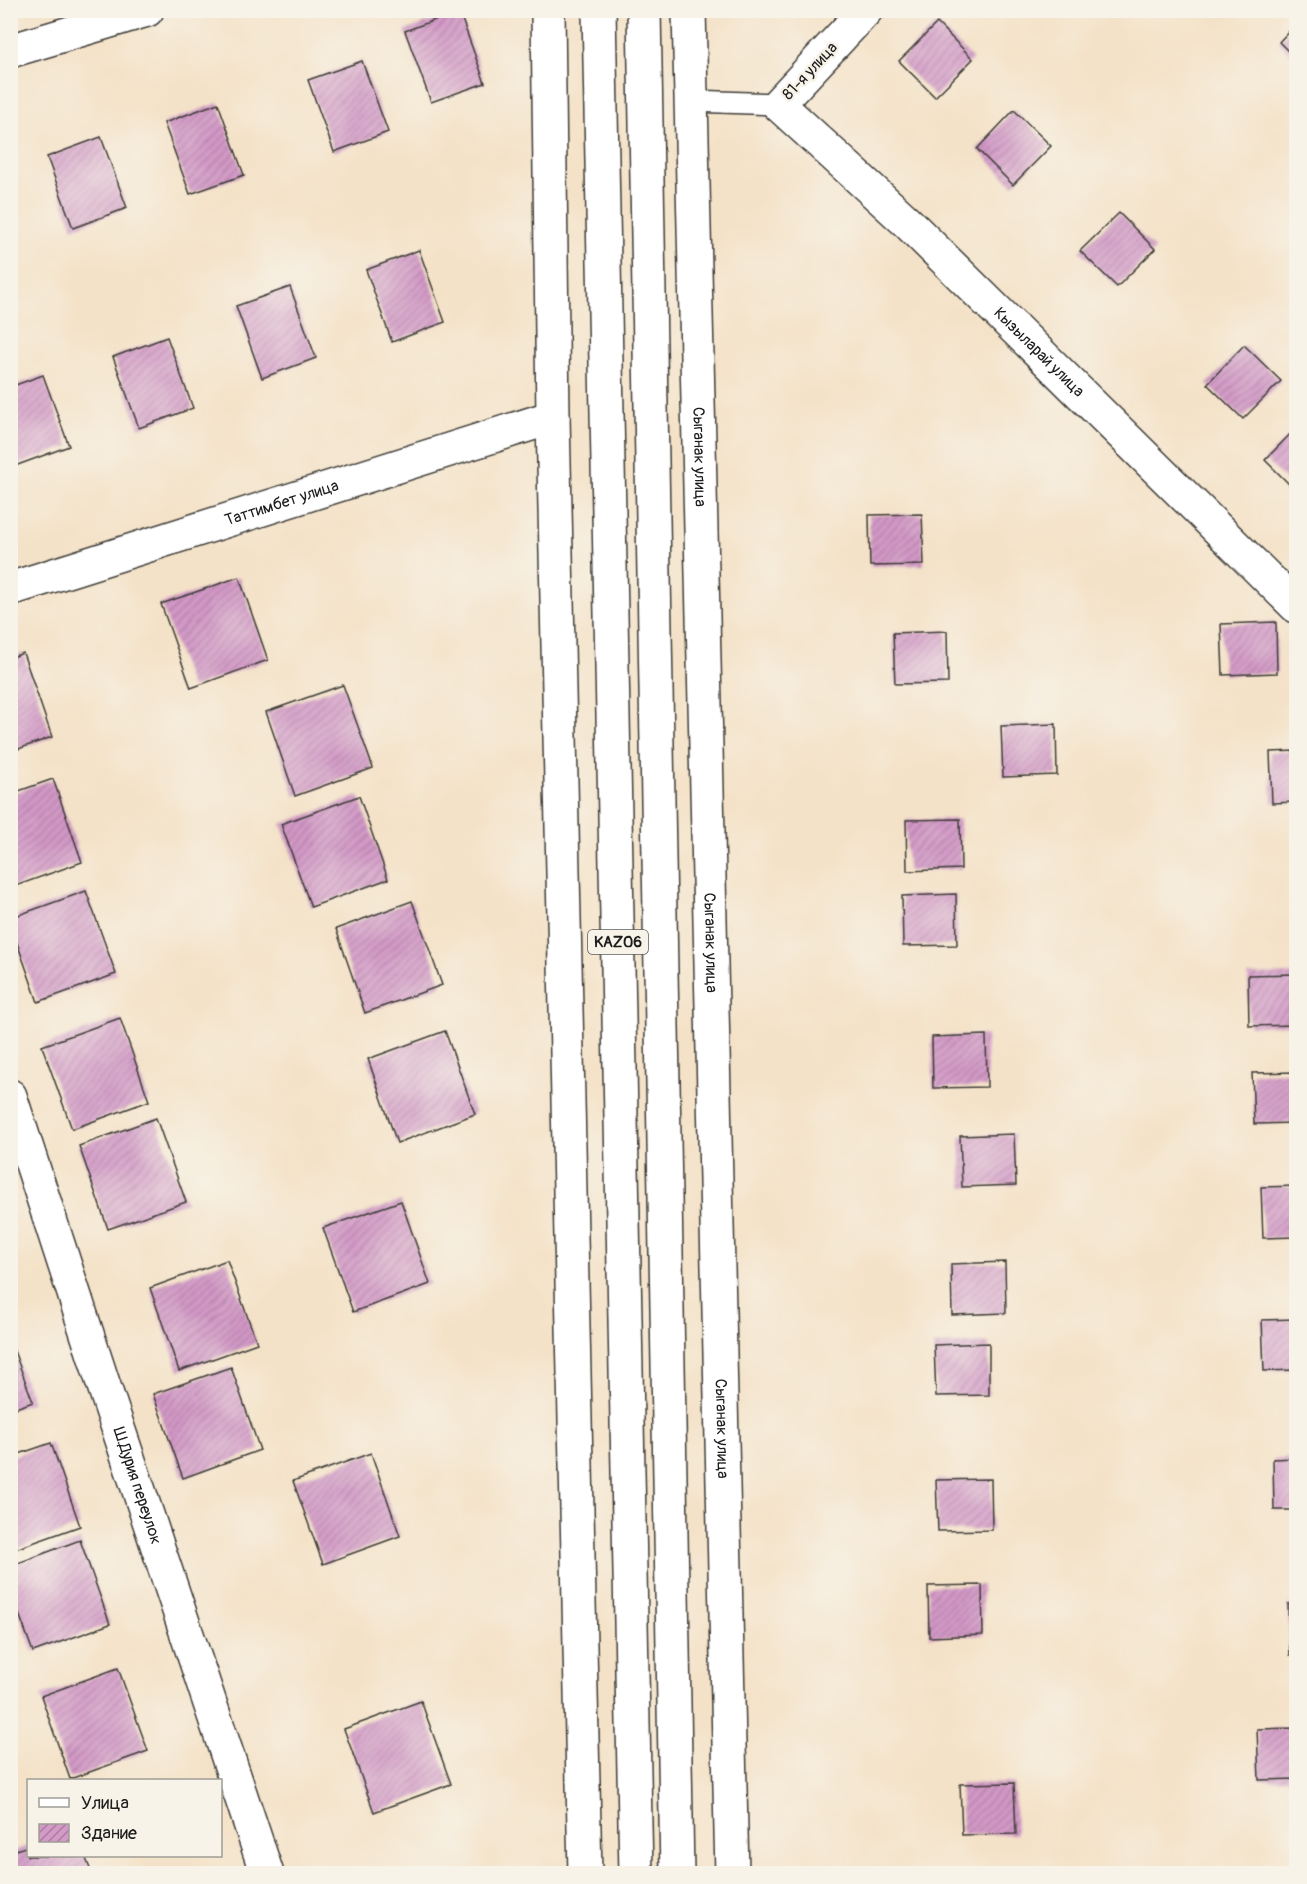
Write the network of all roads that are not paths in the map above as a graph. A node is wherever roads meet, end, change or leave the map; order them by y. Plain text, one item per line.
1 (147, 10) edge
2 (548, 10) edge
3 (599, 10) edge
4 (644, 10) edge
5 (689, 10) edge
6 (866, 10) edge
7 (10, 51) edge
8 (691, 101) junction
9 (778, 104) junction
10 (554, 417) junction
11 (10, 589) edge
12 (1296, 606) edge
13 (10, 1096) edge
14 (732, 1873) edge
15 (267, 1874) edge
16 (585, 1874) edge
17 (636, 1874) edge
18 (677, 1874) edge
19 (753, 1874) edge

1 - 7 main road
2 - 10 main road
3 - 17 main road, KАZ06
4 - 18 main road, KАZ06
5 - 8 main road, Сыганак улица
6 - 9 main road, 81-я улица
8 - 9 lane
8 - 14 main road, Сыганак улица
9 - 12 main road, Кызыларай улица
10 - 11 main road, Таттимбет улица
10 - 16 main road
13 - 15 main road, Ш.Дурия переулок
14 - 19 main road

